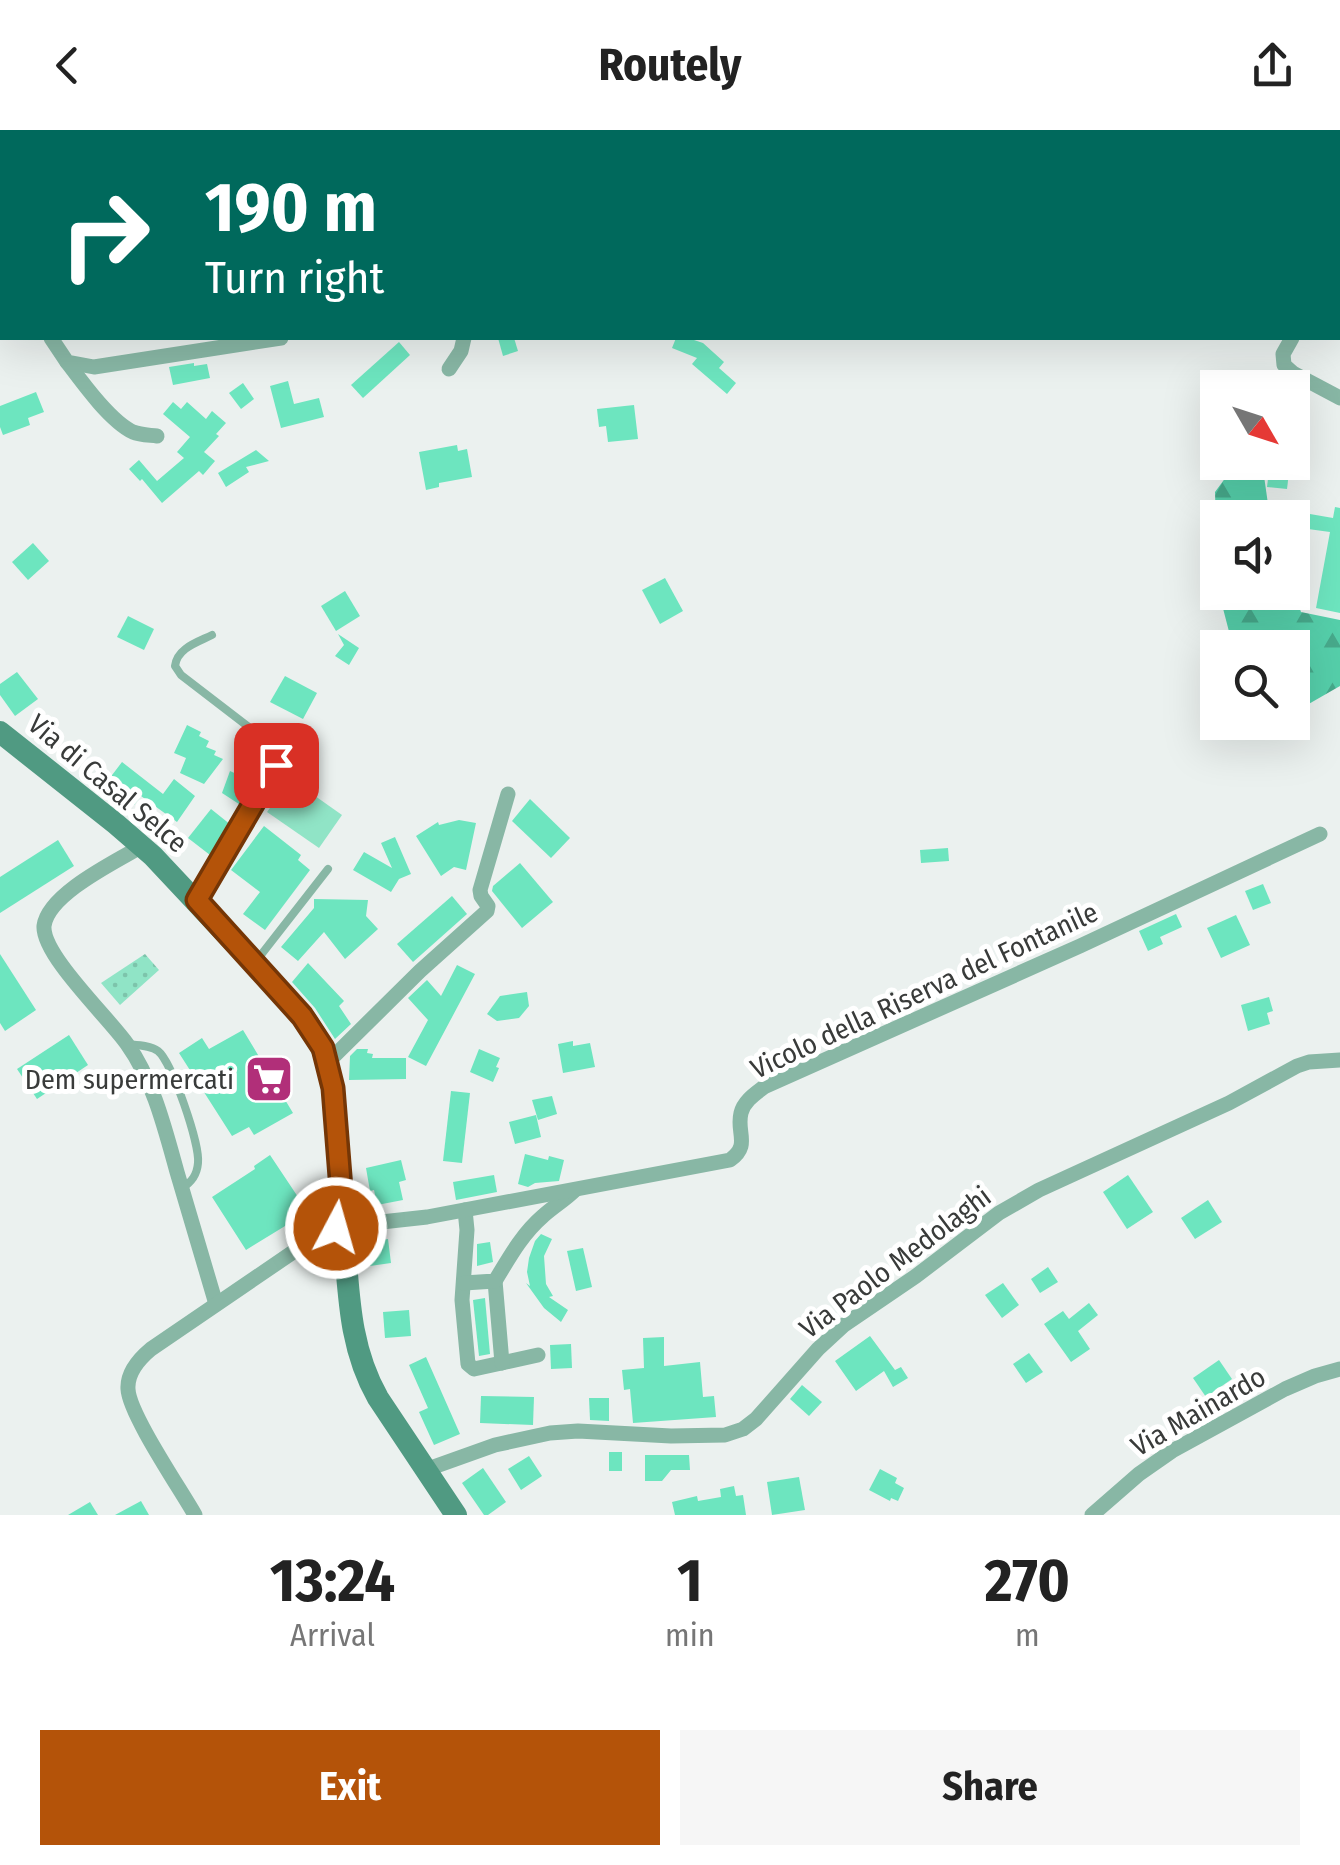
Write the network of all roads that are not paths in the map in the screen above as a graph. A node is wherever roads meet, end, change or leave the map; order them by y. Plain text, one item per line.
1 (53, 340) edge
2 (268, 340) edge
3 (464, 340) edge
4 (1291, 340) edge
5 (67, 362) junction
6 (450, 369) dead end
7 (1340, 398) edge
8 (157, 436) dead end
9 (212, 635) dead end
10 (0, 732) edge
11 (508, 794) dead end
12 (1320, 834) dead end
13 (142, 846) junction
14 (328, 869) dead end
15 (197, 900) junction
16 (255, 964) junction
17 (127, 1044) junction
18 (1340, 1060) edge
19 (328, 1062) junction
20 (182, 1188) junction
21 (574, 1190) junction
22 (466, 1210) junction
23 (344, 1227) junction
24 (464, 1282) junction
25 (495, 1282) junction
26 (216, 1304) junction
27 (538, 1355) dead end
28 (502, 1362) junction
29 (1340, 1370) edge
30 (425, 1470) junction
31 (195, 1515) edge
32 (456, 1515) edge
33 (1092, 1515) edge

1 - 5 street
2 - 5 street
3 - 6 street
4 - 7 street
5 - 8 street
9 - 15 lane
10 - 13 main road, Via di Casal Selce
11 - 19 street
12 - 21 street, Vicolo della Riserva del Fontanile
13 - 15 main road, Via di Casal Selce
13 - 17 street
14 - 16 lane
15 - 16 main road, Via di Casal Selce
16 - 19 main road, Via di Casal Selce
17 - 20 street
17 - 20 lane
18 - 30 street, Via Paolo Medolaghi
19 - 23 main road, Via di Casal Selce
20 - 26 street
21 - 22 street, Vicolo della Riserva del Fontanile
21 - 25 street
22 - 23 street, Vicolo della Riserva del Fontanile
22 - 24 street
23 - 26 street, Vicolo della Riserva del Fontanile
23 - 30 main road, Via di Casal Selce
24 - 25 street
24 - 28 street
25 - 28 street
26 - 31 street, Vicolo della Riserva del Fontanile
27 - 28 street
29 - 33 street, Via Mainardo
30 - 32 main road, Via di Casal Selce

